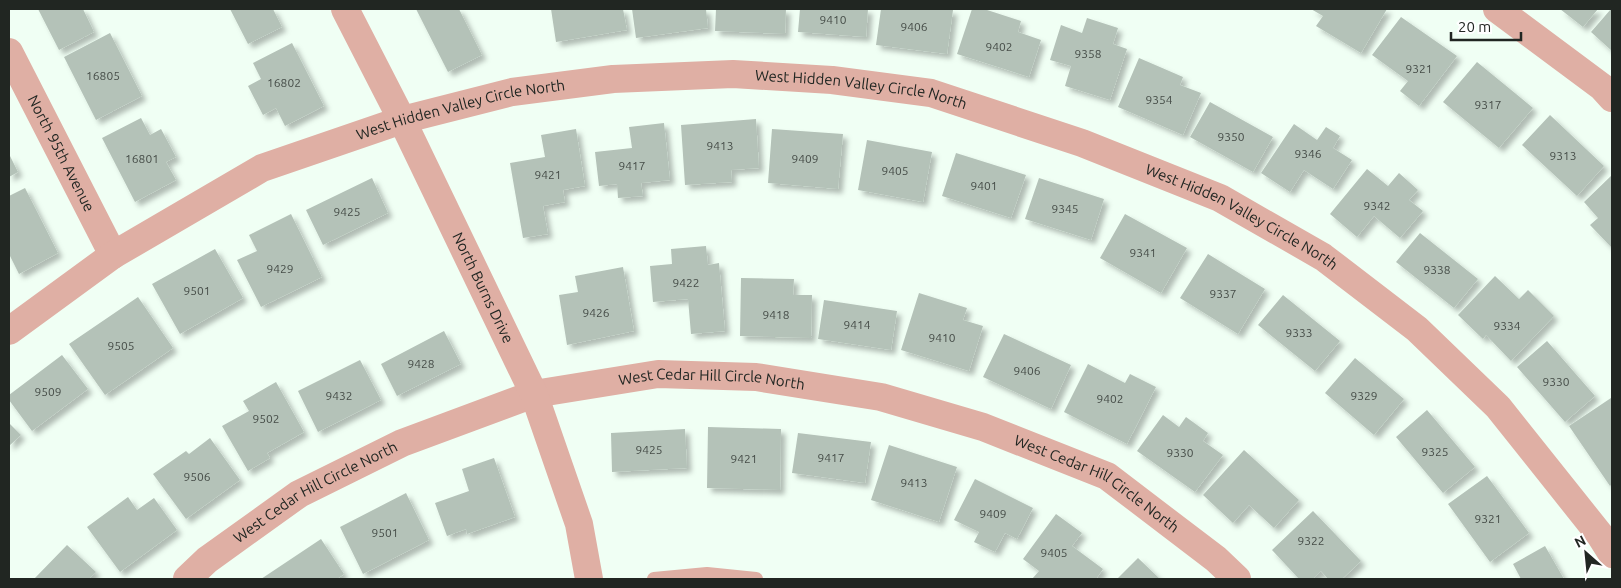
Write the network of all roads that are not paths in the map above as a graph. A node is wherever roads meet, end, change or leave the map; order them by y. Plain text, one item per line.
1 (345, 9) edge
2 (1497, 9) edge
3 (9, 52) edge
4 (1612, 98) edge
5 (402, 120) junction
6 (113, 254) junction
7 (9, 331) edge
8 (534, 394) junction
9 (1612, 554) edge
10 (707, 577) edge
11 (187, 579) edge
12 (590, 579) edge
13 (654, 579) edge
14 (756, 579) edge
15 (1237, 579) edge

1 - 5 street, North Burns Drive
2 - 4 street
3 - 6 street, North 95th Avenue
5 - 6 street, West Hidden Valley Circle North
5 - 8 street, North Burns Drive
5 - 9 street, West Hidden Valley Circle North
6 - 7 street, West Hidden Valley Circle North
8 - 11 street, West Cedar Hill Circle North
8 - 12 street, North Burns Drive
8 - 15 street, West Cedar Hill Circle North
10 - 13 lane
10 - 14 lane

